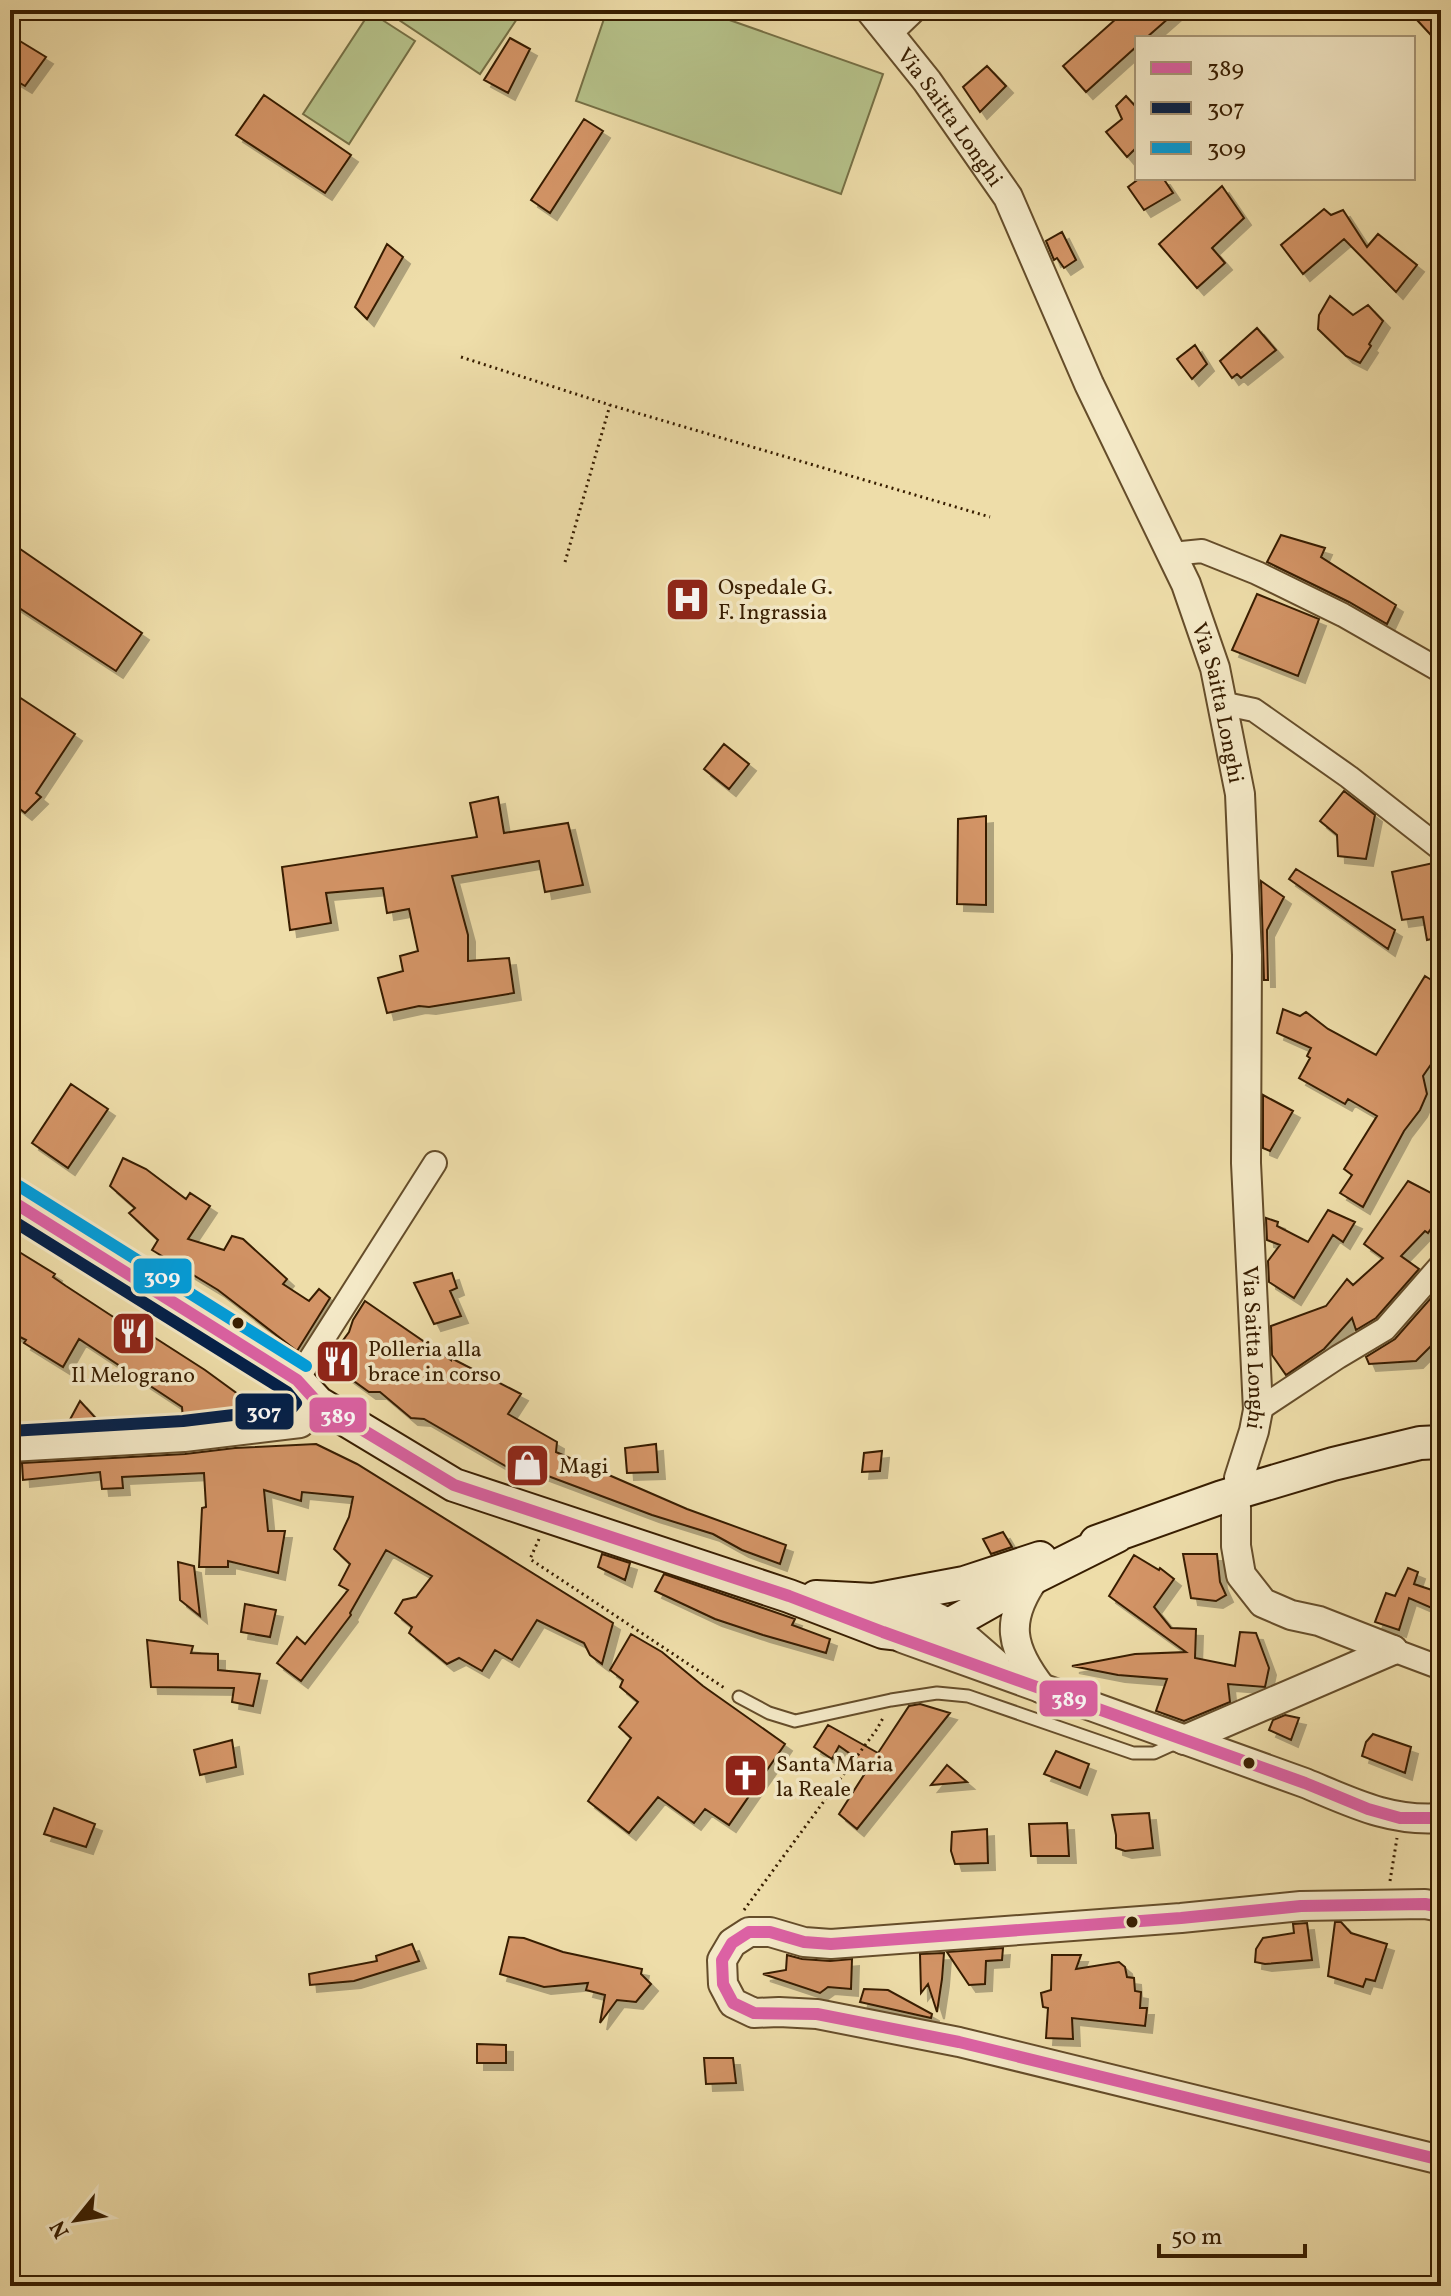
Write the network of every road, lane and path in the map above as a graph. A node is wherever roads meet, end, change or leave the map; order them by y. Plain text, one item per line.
1 (870, 10) edge
2 (915, 10) edge
3 (890, 34) junction
4 (461, 357) dead end
5 (610, 405) junction
6 (990, 517) dead end
7 (1172, 554) junction
8 (565, 562) dead end
9 (1441, 671) edge
10 (1221, 703) junction
11 (1441, 849) edge
12 (435, 1163) dead end
13 (12, 1206) edge
14 (1441, 1265) edge
15 (307, 1392) junction
16 (1258, 1410) junction
17 (1441, 1442) edge
18 (10, 1447) edge
19 (1239, 1478) dead end
20 (1236, 1507) dead end
21 (1117, 1536) junction
22 (530, 1559) dead end
23 (1036, 1576) junction
24 (964, 1583) junction
25 (789, 1596) junction
26 (873, 1600) junction
27 (950, 1624) junction
28 (883, 1632) junction
29 (1393, 1650) junction
30 (963, 1659) junction
31 (1441, 1668) edge
32 (1015, 1678) junction
33 (1042, 1689) junction
34 (739, 1697) joint
35 (891, 1700) junction
36 (1184, 1740) junction
37 (1400, 1818) junction
38 (1441, 1818) edge
39 (1386, 1904) junction
40 (1441, 1907) edge
41 (737, 1919) dead end
42 (1441, 2160) edge

1 - 3 street, Via Saitta Longhi
2 - 3 street
3 - 7 street, Via Saitta Longhi
4 - 5 path
5 - 6 path
5 - 8 path
7 - 9 street
7 - 10 street, Via Saitta Longhi
10 - 11 street
10 - 16 street, Via Saitta Longhi
12 - 15 street
13 - 15 main road
14 - 16 street
15 - 18 street
15 - 25 main road
16 - 19 street, Via Saitta Longhi
17 - 21 main road
20 - 29 street
21 - 23 main road
21 - 24 main road
22 - 34 path
23 - 27 main road
23 - 33 street
24 - 26 main road
24 - 27 street
25 - 26 main road
25 - 28 main road
26 - 27 street
27 - 28 main road
27 - 30 street
27 - 32 street
28 - 30 street
29 - 31 street
29 - 36 street
30 - 32 street
32 - 33 street
33 - 36 street
34 - 35 lane
35 - 36 lane
35 - 41 path
36 - 37 street
37 - 38 street
37 - 39 path
39 - 40 street
39 - 42 street

